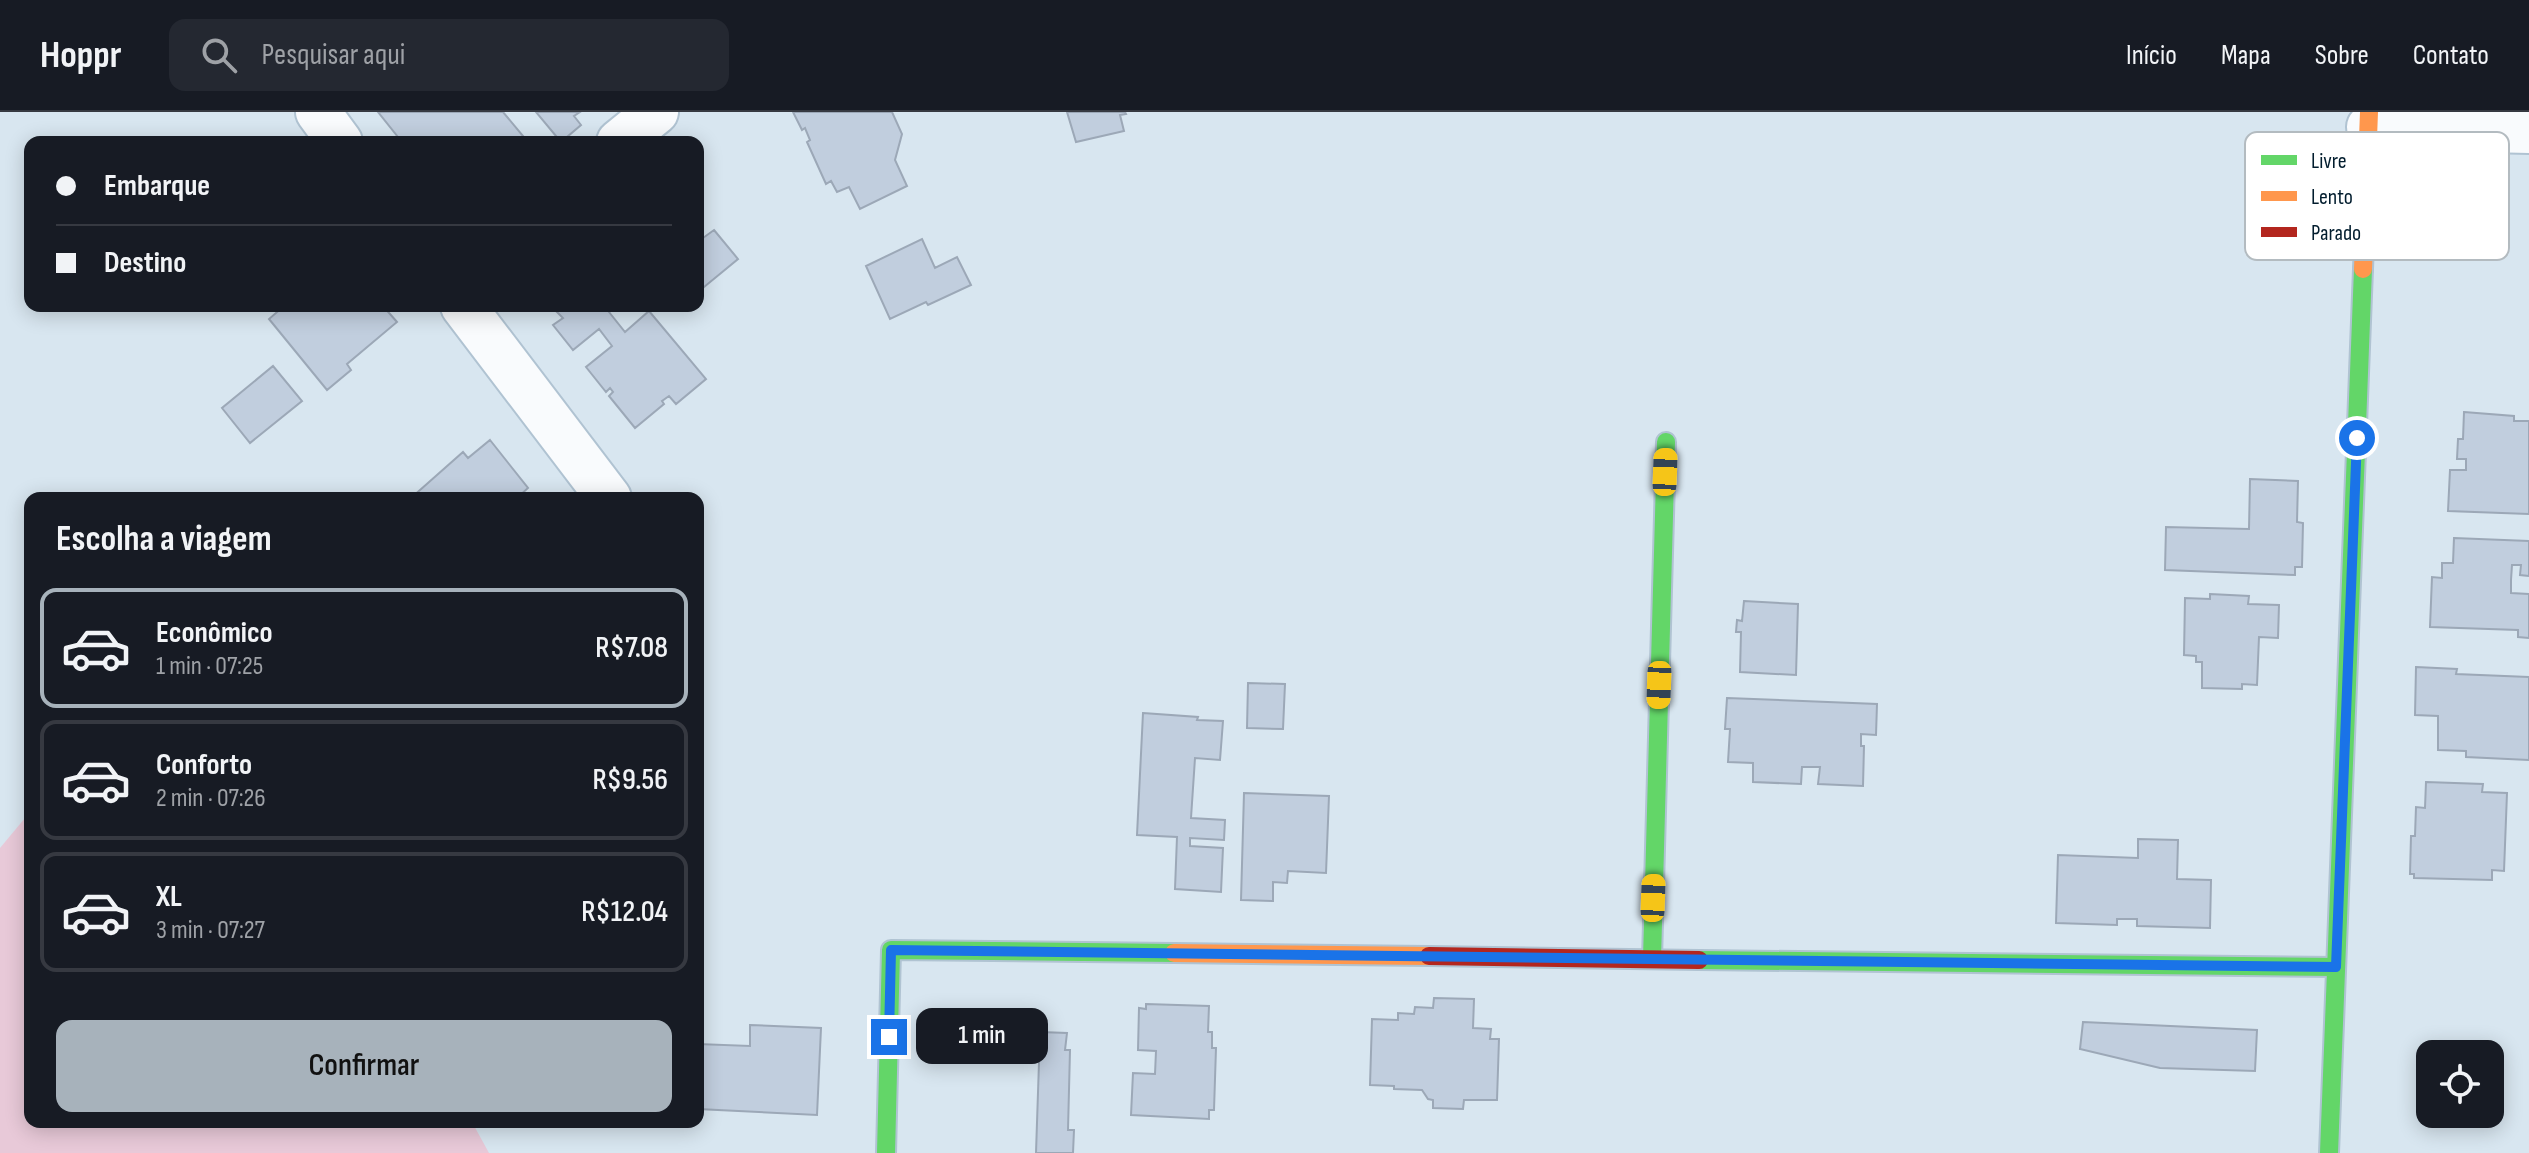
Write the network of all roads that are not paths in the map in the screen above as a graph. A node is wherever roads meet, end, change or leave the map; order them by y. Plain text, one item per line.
1 (318, 112) edge
2 (656, 112) edge
3 (2369, 119) edge
4 (2529, 131) edge
5 (336, 136) edge
6 (626, 136) edge
7 (2364, 260) edge
8 (468, 312) edge
9 (1666, 442) dead end
10 (604, 492) edge
11 (1652, 959) junction
12 (2336, 967) junction
13 (886, 1153) edge
14 (2329, 1153) edge

1 - 5 street
2 - 6 street
3 - 4 street
7 - 12 street
8 - 10 street
9 - 11 street
11 - 12 street
11 - 13 street
12 - 14 street

